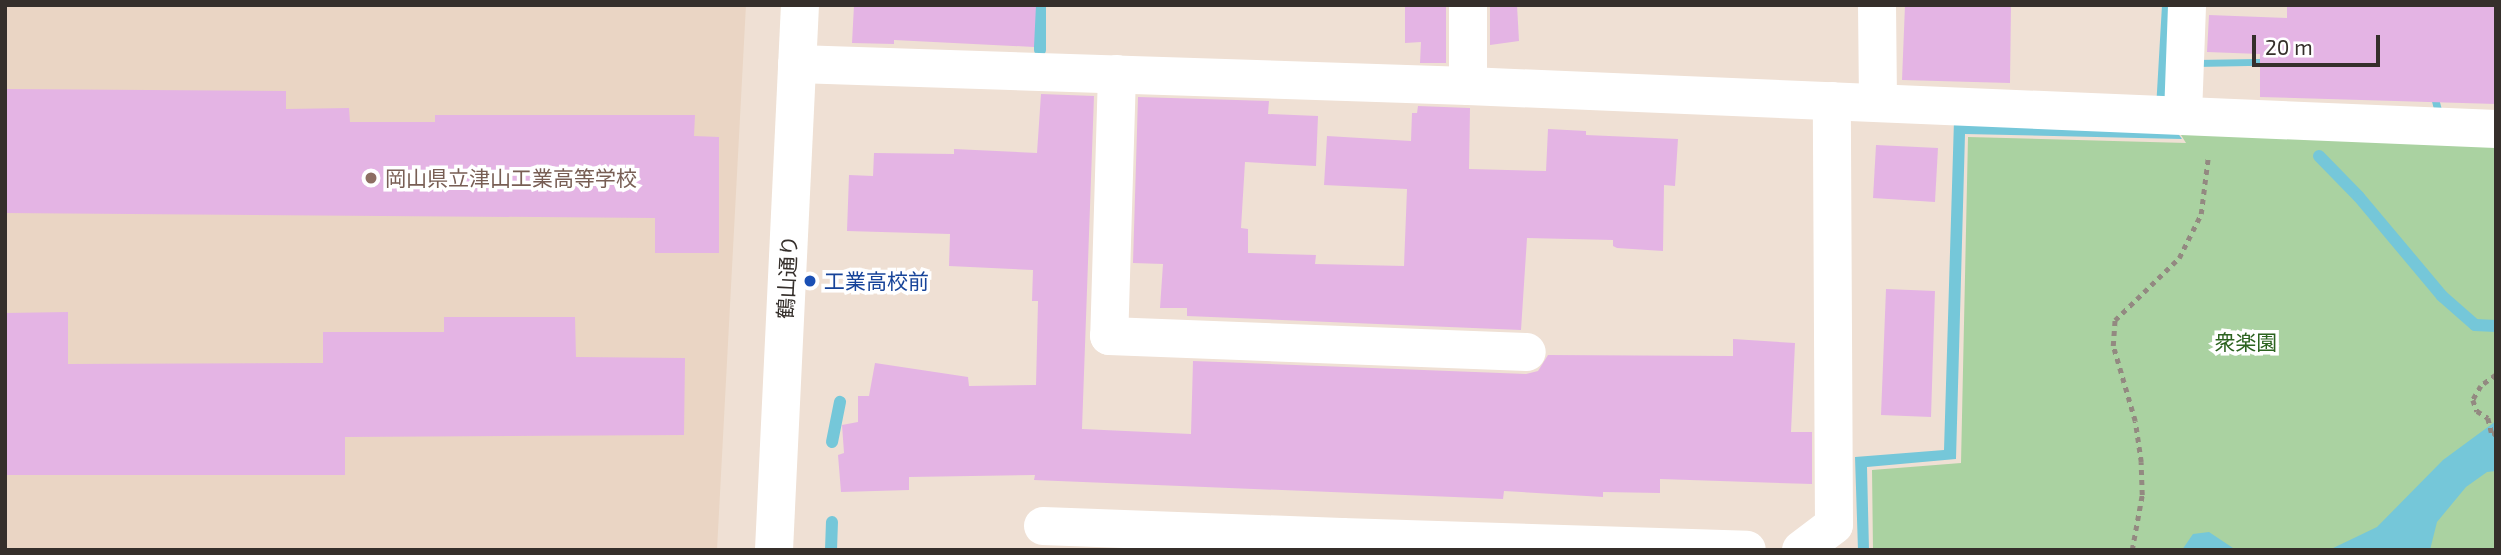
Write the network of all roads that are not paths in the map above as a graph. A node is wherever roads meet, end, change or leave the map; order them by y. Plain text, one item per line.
1 (800, 5) edge
2 (1468, 5) edge
3 (1877, 5) edge
4 (2187, 5) edge
5 (797, 64) junction
6 (1117, 74) junction
7 (1468, 86) junction
8 (1832, 101) junction
9 (1878, 103) junction
10 (2198, 115) junction
11 (2496, 129) edge
12 (1527, 352) dead end
13 (1043, 526) dead end
14 (1342, 543) edge
15 (774, 550) edge
16 (1747, 550) edge
17 (1801, 550) edge

1 - 5 street, 鶴山通り
2 - 7 street
3 - 9 street
4 - 10 street
5 - 6 street
5 - 15 street, 鶴山通り
6 - 7 street
6 - 12 street
7 - 8 street
8 - 9 street
8 - 17 street
9 - 10 street
10 - 11 street
13 - 14 street
14 - 16 street

